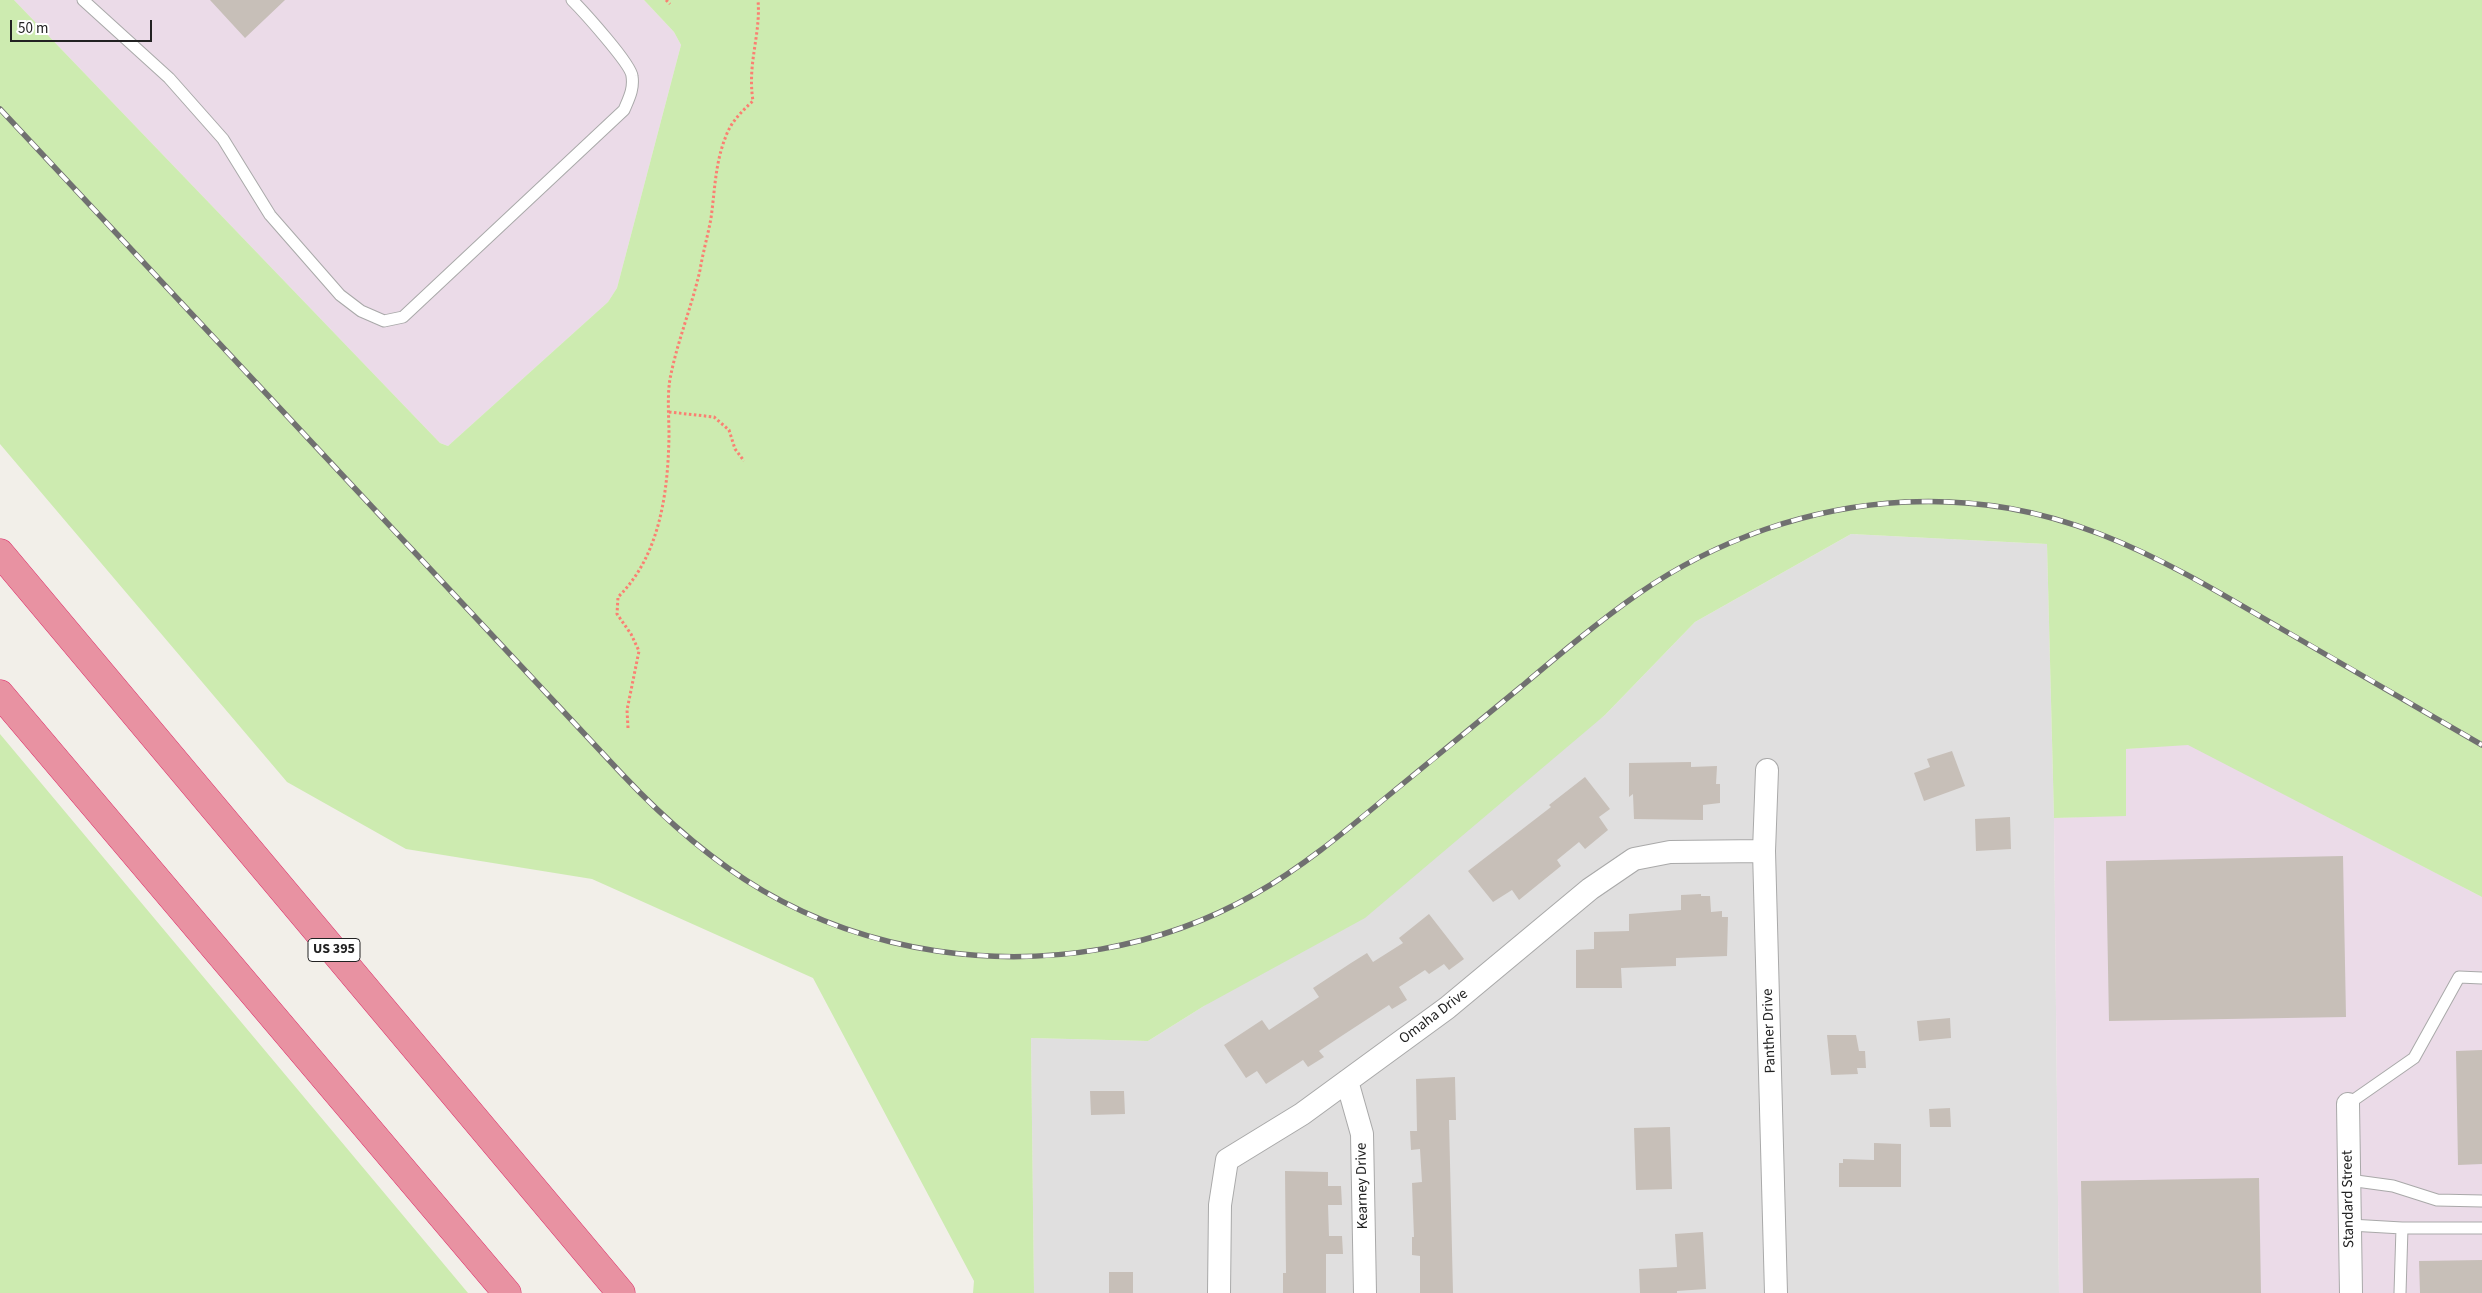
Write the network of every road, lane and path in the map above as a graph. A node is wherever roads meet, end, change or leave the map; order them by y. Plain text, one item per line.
1 (83, 0) edge
2 (572, 0) edge
3 (666, 0) edge
4 (758, 0) edge
5 (670, 4) dead end
6 (669, 412) junction
7 (744, 461) dead end
8 (0, 553) edge
9 (0, 694) edge
10 (628, 728) dead end
11 (1767, 770) dead end
12 (1764, 851) junction
13 (2482, 978) edge
14 (1347, 1081) junction
15 (2348, 1104) joint
16 (405, 1175) junction
17 (2349, 1180) junction
18 (2482, 1201) edge
19 (2350, 1225) junction
20 (2402, 1228) junction
21 (2482, 1228) edge
22 (491, 1293) edge
23 (507, 1293) edge
24 (621, 1293) edge
25 (1219, 1293) edge
26 (1364, 1293) edge
27 (1776, 1293) edge
28 (2351, 1293) edge
29 (2400, 1293) edge

1 - 2 lane
3 - 5 path
4 - 6 path
6 - 7 path
6 - 10 path
8 - 24 highway, US 395
9 - 16 highway
11 - 12 street, Panther Drive
12 - 14 street, Omaha Drive
12 - 27 street, Panther Drive
13 - 15 lane
14 - 25 street, Omaha Drive
14 - 26 street, Kearney Drive
15 - 17 street, Standard Street
16 - 22 highway
16 - 23 highway
17 - 18 lane
17 - 19 street, Standard Street
19 - 20 lane
19 - 28 street, Standard Street
20 - 21 lane
20 - 29 lane

